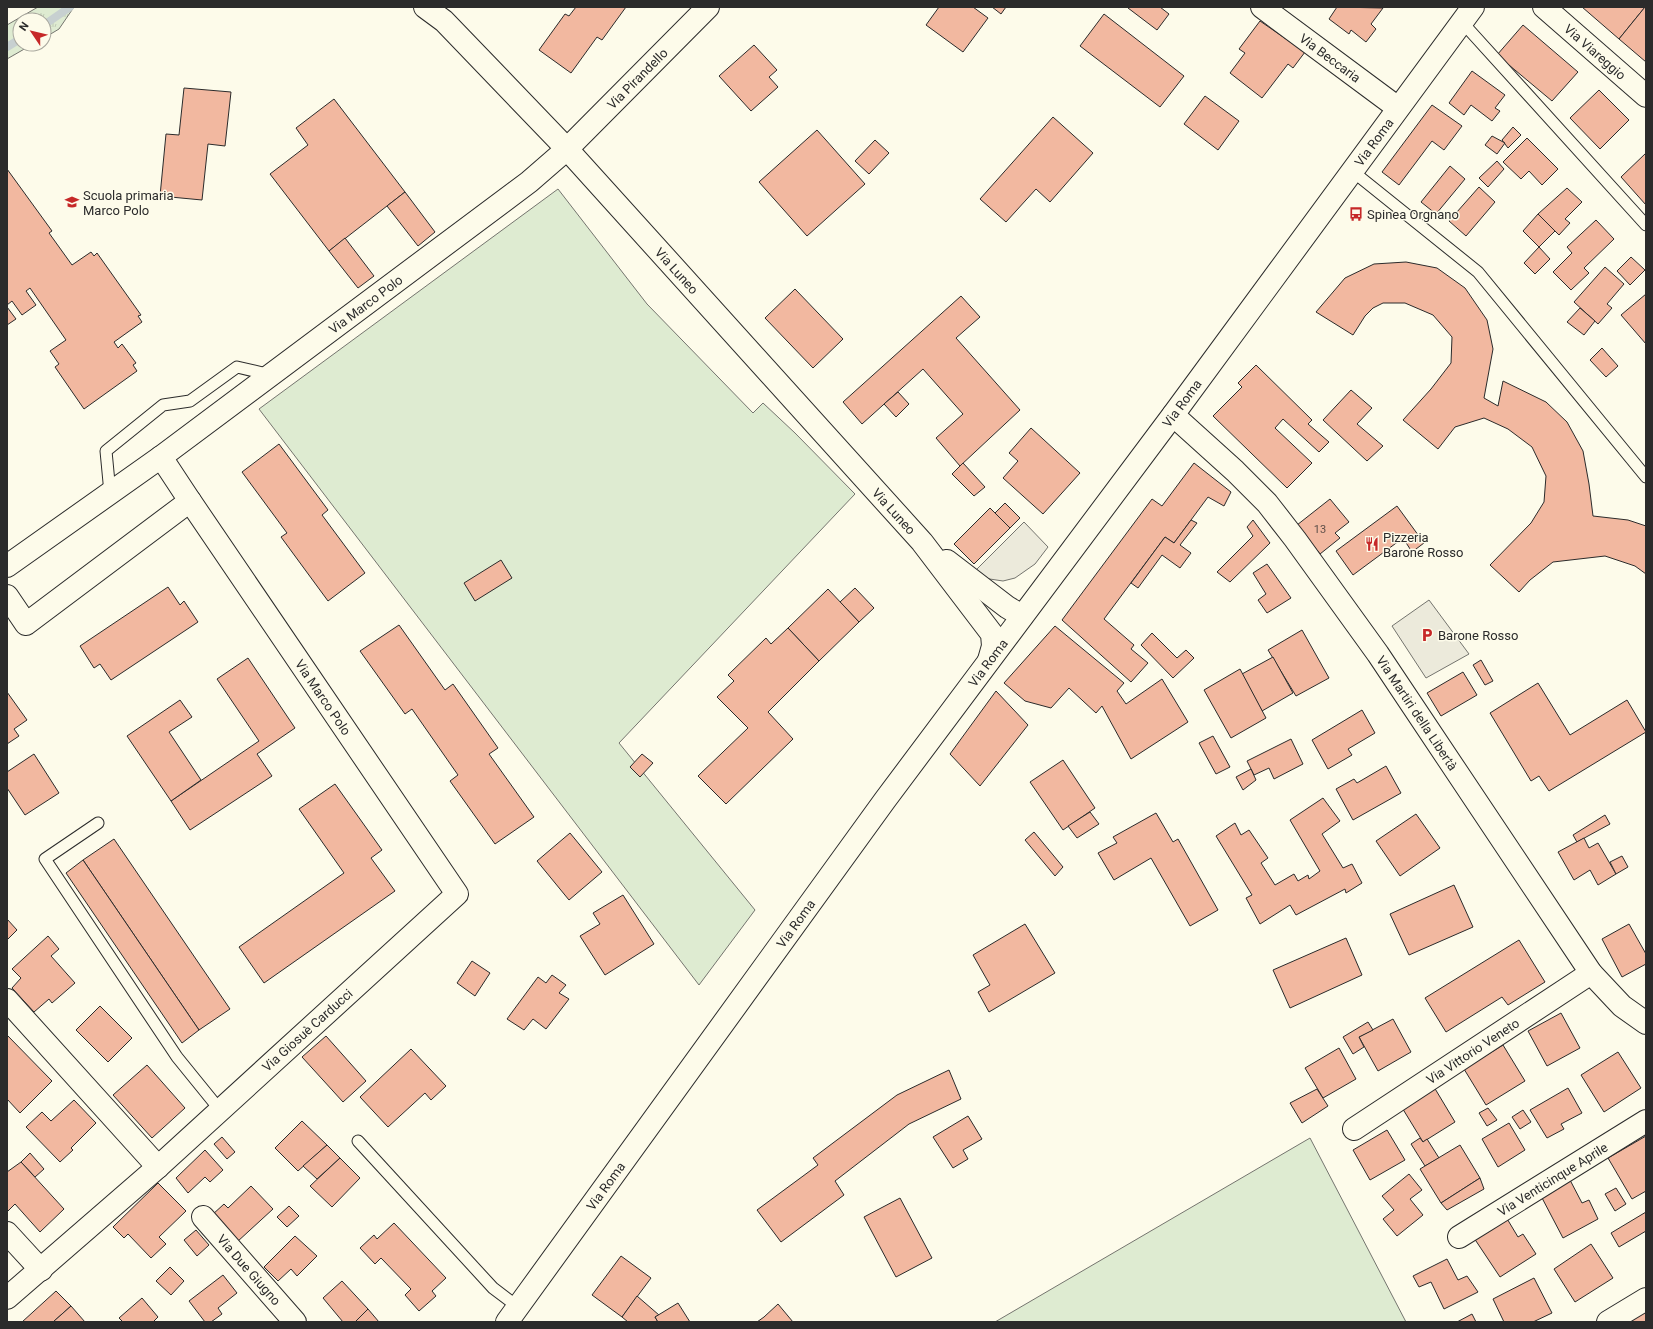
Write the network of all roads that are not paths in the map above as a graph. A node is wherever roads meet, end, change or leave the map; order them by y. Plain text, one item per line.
1 (426, 7) edge
2 (708, 7) edge
3 (1262, 7) edge
4 (1544, 7) edge
5 (1467, 14) edge
6 (1646, 96) edge
7 (1398, 108) junction
8 (567, 149) junction
9 (1352, 170) junction
10 (1646, 225) edge
11 (271, 375) junction
12 (1172, 415) junction
13 (162, 457) junction
14 (1646, 477) edge
15 (110, 493) junction
16 (190, 501) junction
17 (922, 542) junction
18 (7, 566) edge
19 (7, 596) edge
20 (1022, 616) junction
21 (990, 660) junction
22 (98, 823) dead end
23 (457, 894) joint
24 (1591, 973) junction
25 (7, 1000) edge
26 (1646, 1023) edge
27 (220, 1110) junction
28 (1646, 1121) edge
29 (1354, 1129) dead end
30 (358, 1141) dead end
31 (158, 1167) junction
32 (203, 1217) dead end
33 (7, 1233) edge
34 (1459, 1237) dead end
35 (41, 1270) junction
36 (7, 1298) edge
37 (1646, 1299) edge
38 (513, 1314) edge
39 (295, 1322) edge
40 (1608, 1322) edge

1 - 8 street, Via Luneo
2 - 8 street, Via Pirandello
3 - 7 street, Via Beccaria
4 - 6 street, Via Viareggio
5 - 7 street, Via Roma
5 - 10 lane
7 - 9 street, Via Roma
8 - 11 street, Via Marco Polo
8 - 17 street, Via Luneo
9 - 12 street, Via Roma
9 - 14 lane
11 - 13 street, Via Marco Polo
11 - 15 lane
12 - 20 street, Via Roma
12 - 24 street, Via Martiri della Libertà
13 - 15 street, Via Marco Polo
13 - 16 street, Via Marco Polo
15 - 18 street, Via Marco Polo
16 - 19 street
16 - 23 street, Via Marco Polo
17 - 20 street, Via Luneo
17 - 21 street, Via Luneo
20 - 21 street, Via Roma
21 - 38 street, Via Roma
22 - 27 lane
23 - 27 street, Via Giosuè Carducci
24 - 26 street, Via Martiri della Libertà
24 - 29 street, Via Vittorio Veneto
25 - 31 street
27 - 31 street, Via Giosuè Carducci
28 - 34 street, Via Venticinque Aprile
30 - 38 lane
31 - 35 street, Via Giosuè Carducci
32 - 39 street, Via Due Giugno
33 - 35 street
35 - 36 street, Via Giosuè Carducci
37 - 40 street

